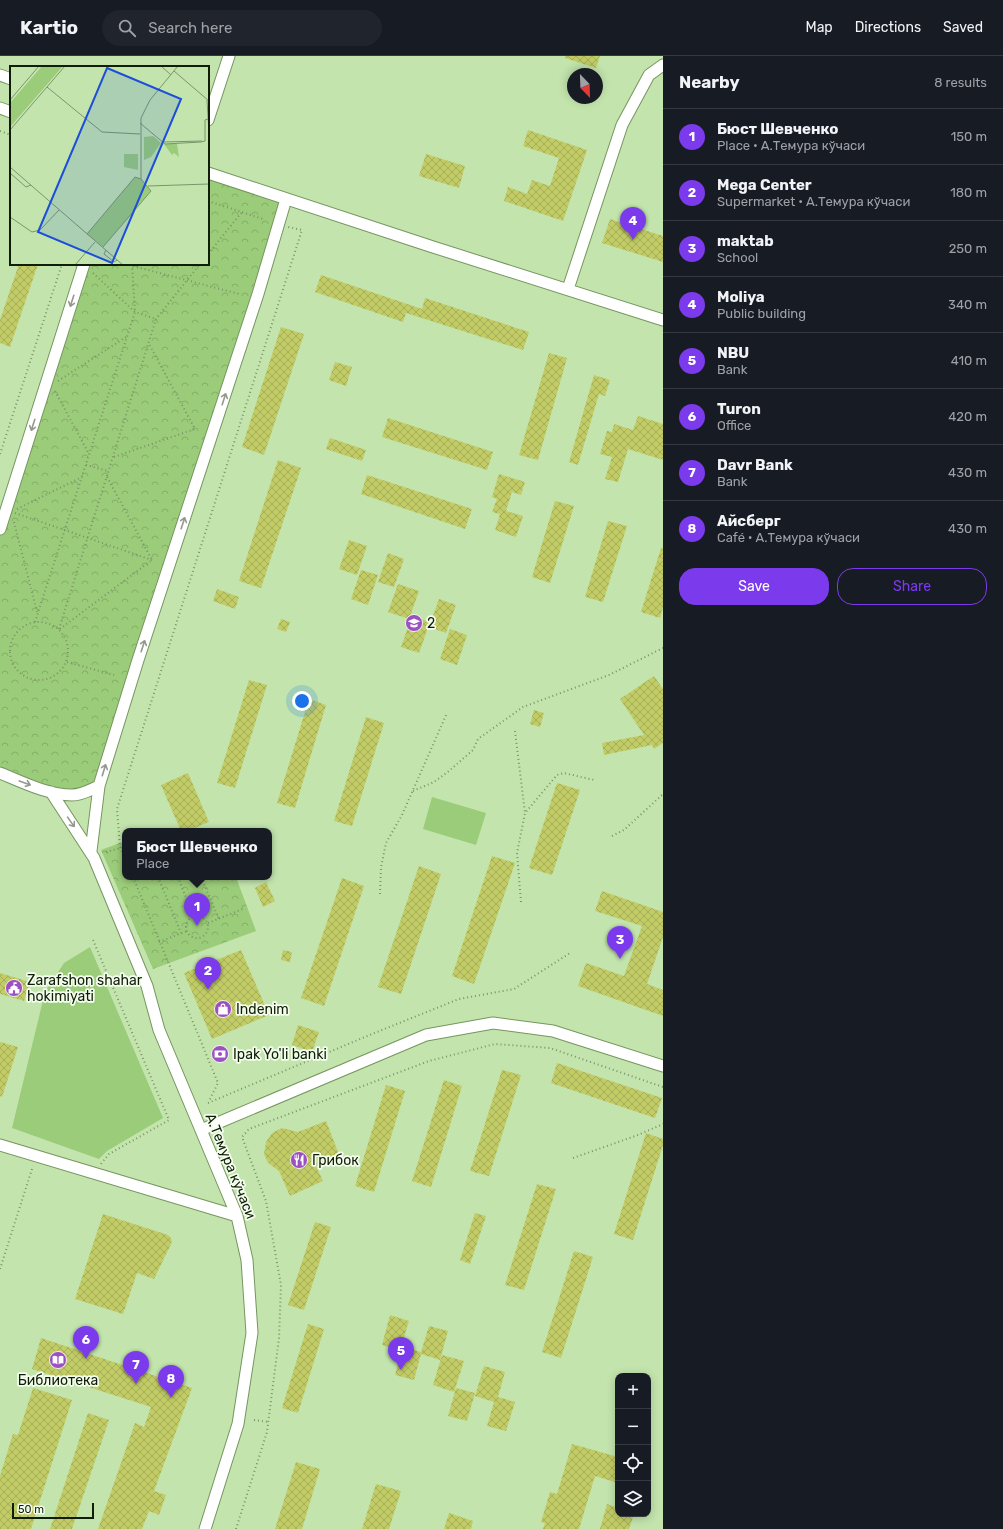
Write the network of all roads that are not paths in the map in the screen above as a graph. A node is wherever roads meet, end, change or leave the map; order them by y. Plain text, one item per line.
1 (229, 56) edge
2 (663, 65) edge
3 (0, 75) edge
4 (10, 79) edge
5 (0, 108) edge
6 (10, 112) edge
7 (209, 117) edge
8 (209, 173) edge
9 (286, 199) junction
10 (87, 267) edge
11 (568, 289) junction
12 (663, 320) edge
13 (0, 528) edge
14 (0, 773) edge
15 (99, 786) junction
16 (51, 792) junction
17 (91, 851) junction
18 (663, 1066) edge
19 (201, 1130) junction
20 (0, 1145) edge
21 (237, 1216) junction
22 (205, 1529) edge

1 - 7 street
2 - 11 street
3 - 4 street
5 - 6 street
8 - 9 street
9 - 11 street
15 -> 9 street
10 -> 13 street
11 - 12 street
14 -> 16 street
15 - 16 street
15 - 17 street
16 -> 17 street, А.Темура кўчаси
17 - 19 street, А.Темура кўчаси
18 - 19 street
19 - 21 street, А.Темура кўчаси
20 - 21 street
21 - 22 street, А.Темура кўчаси

